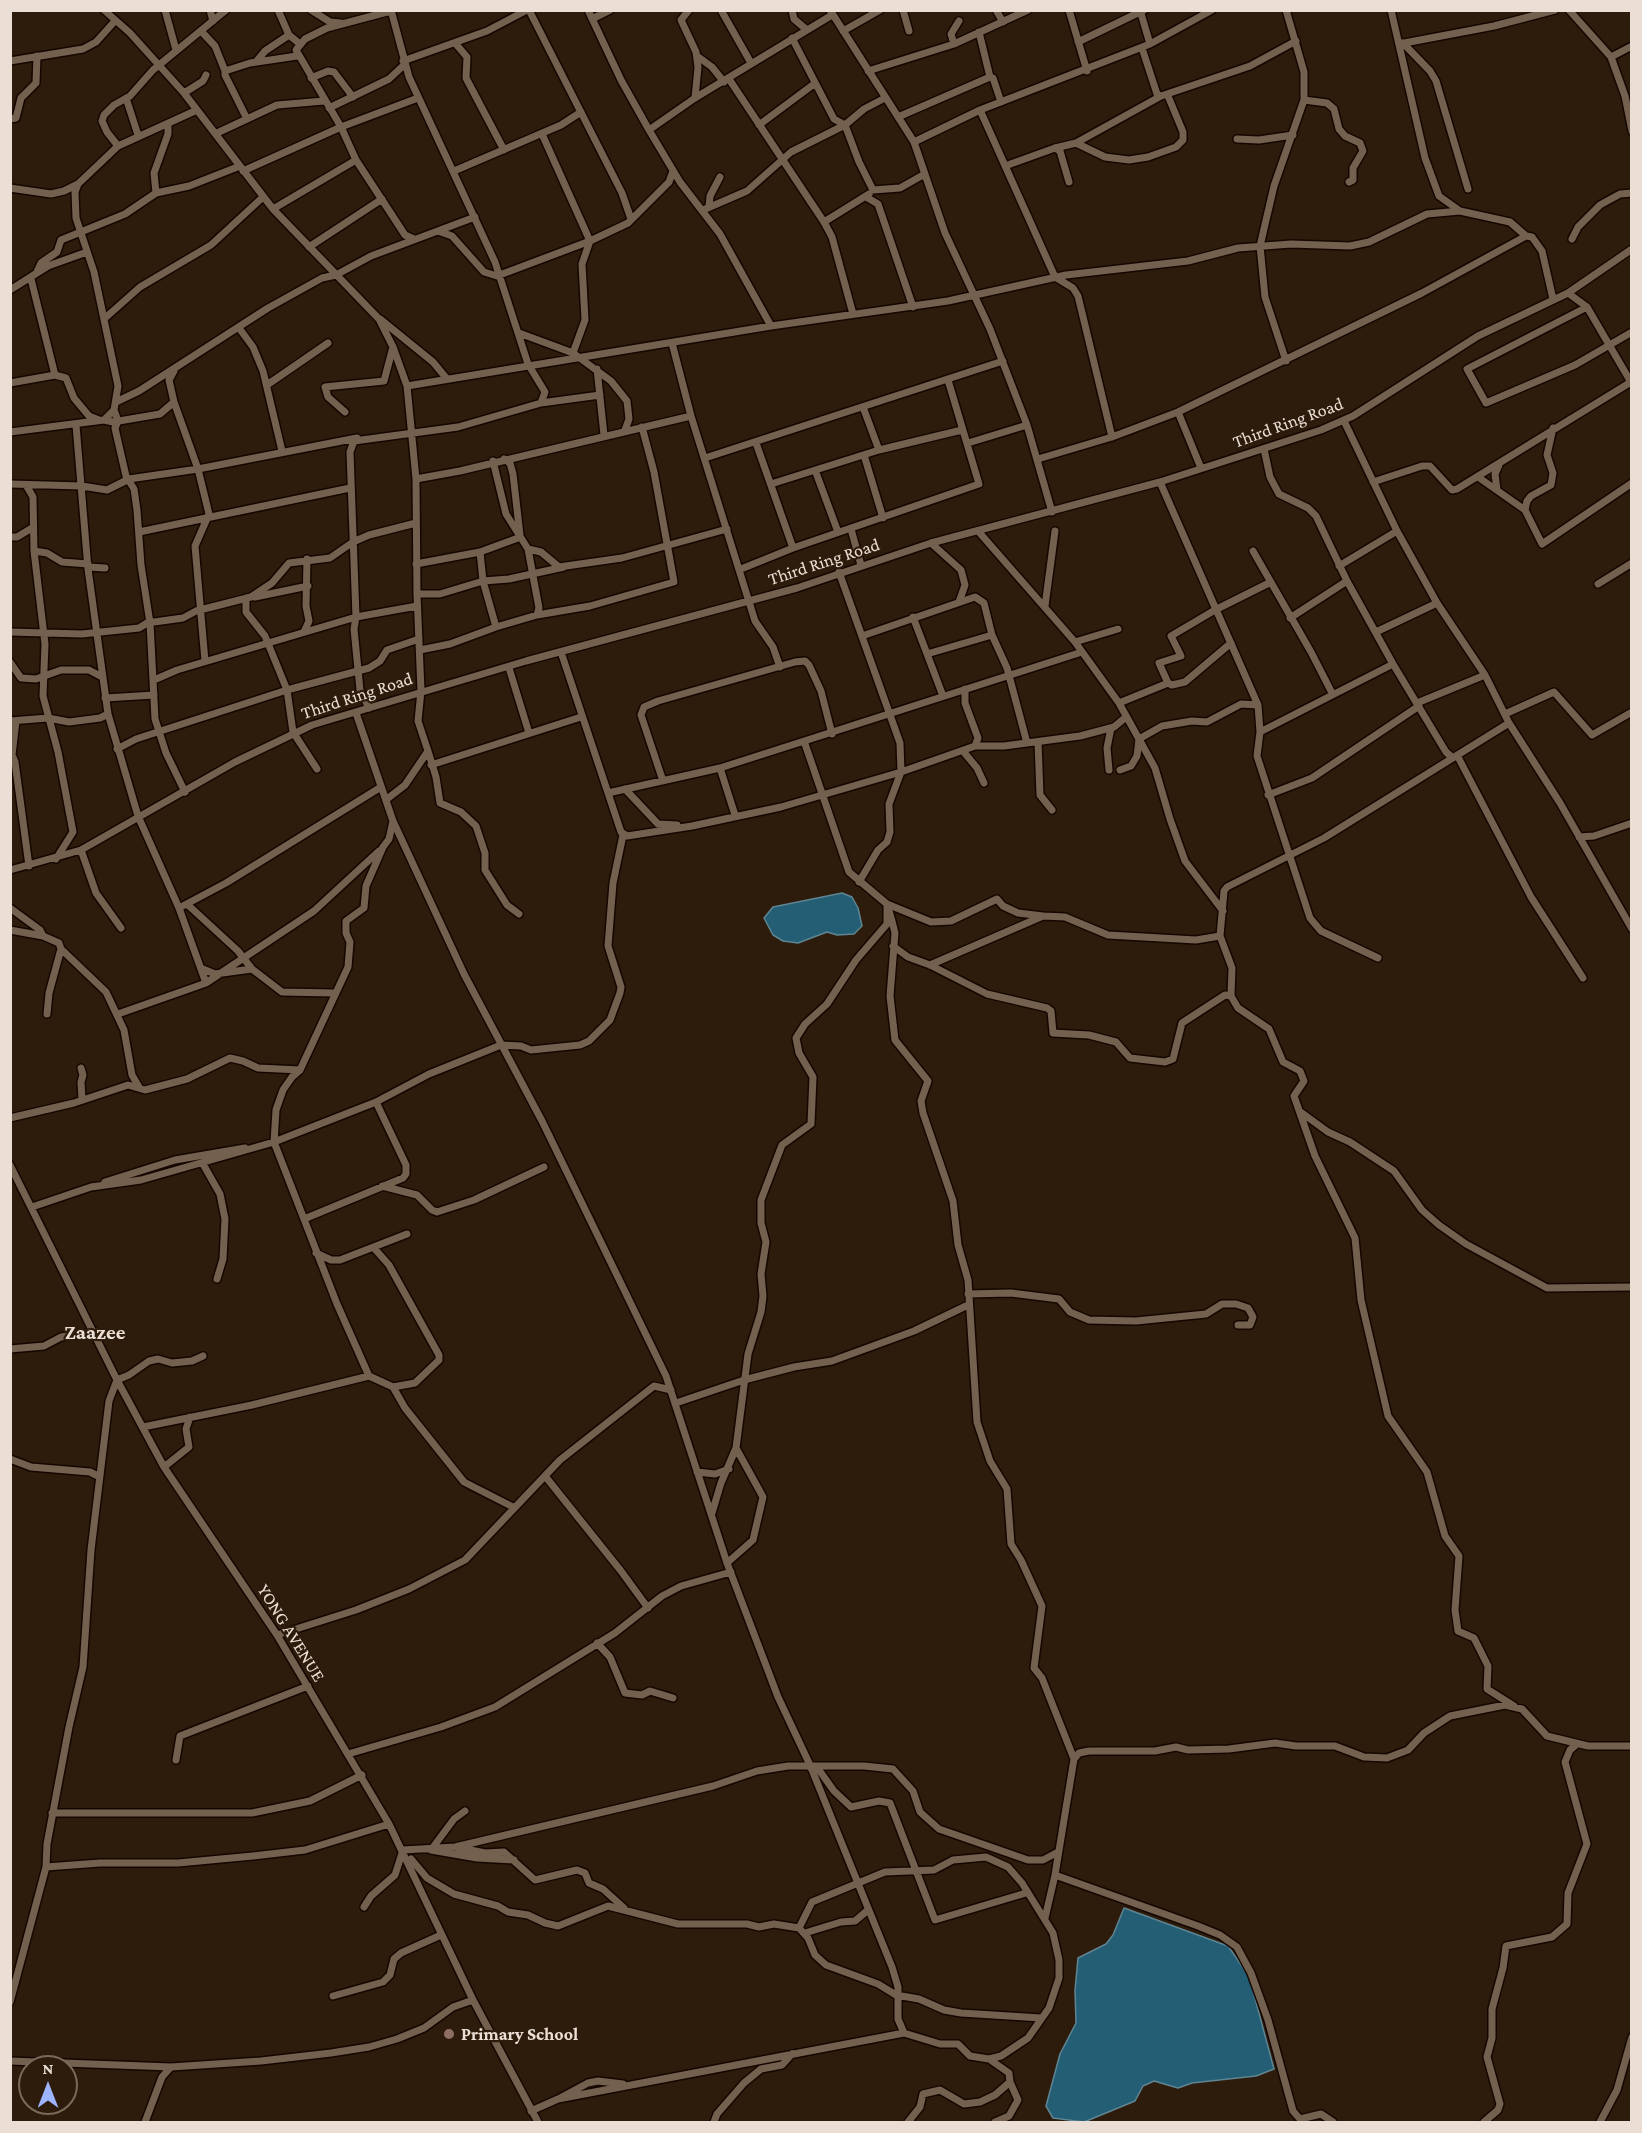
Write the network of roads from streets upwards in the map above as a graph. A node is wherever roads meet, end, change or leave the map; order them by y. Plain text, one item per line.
1 (104, 10) edge
2 (165, 10) edge
3 (210, 10) edge
4 (226, 10) edge
5 (278, 10) edge
6 (311, 10) edge
7 (528, 10) edge
8 (588, 10) edge
9 (610, 10) edge
10 (689, 10) edge
11 (721, 10) edge
12 (792, 10) edge
13 (880, 10) edge
14 (903, 10) edge
15 (996, 10) edge
16 (1028, 10) edge
17 (1069, 10) edge
18 (1212, 10) edge
19 (1286, 10) edge
20 (1391, 10) edge
21 (1555, 10) edge
22 (391, 11) edge
23 (1141, 11) edge
24 (1571, 11) edge
25 (831, 13) edge
26 (592, 19) junction
27 (213, 21) junction
28 (959, 21) dead end
29 (114, 22) junction
30 (1003, 22) junction
31 (344, 24) junction
32 (807, 30) junction
33 (201, 31) junction
34 (843, 31) junction
35 (909, 31) dead end
36 (979, 32) junction
37 (289, 35) junction
38 (792, 38) junction
39 (1296, 41) junction
40 (1078, 42) junction
41 (455, 43) junction
42 (300, 44) junction
43 (954, 44) junction
44 (1150, 44) junction
45 (1400, 44) junction
46 (1632, 46) edge
47 (1142, 48) junction
48 (177, 50) junction
49 (38, 56) junction
50 (297, 56) junction
51 (697, 56) junction
52 (1611, 57) junction
53 (10, 61) edge
54 (256, 62) junction
55 (403, 63) junction
56 (751, 63) junction
57 (160, 65) junction
58 (225, 71) junction
59 (868, 71) junction
60 (1087, 71) junction
61 (206, 75) dead end
62 (990, 77) junction
63 (311, 78) junction
64 (726, 80) junction
65 (814, 84) junction
66 (184, 93) junction
67 (1165, 96) junction
68 (353, 97) junction
69 (126, 98) junction
70 (418, 98) junction
71 (695, 98) junction
72 (885, 98) junction
73 (324, 100) junction
74 (1304, 100) junction
75 (1001, 102) junction
76 (329, 108) junction
77 (197, 110) junction
78 (980, 110) junction
79 (581, 112) junction
80 (898, 117) junction
81 (10, 119) edge
82 (247, 119) junction
83 (168, 124) junction
84 (759, 125) junction
85 (845, 125) junction
86 (1631, 125) edge
87 (340, 127) junction
88 (649, 130) junction
89 (217, 133) junction
90 (542, 134) junction
91 (138, 135) junction
92 (1293, 135) junction
93 (1237, 139) dead end
94 (914, 142) junction
95 (1076, 143) junction
96 (118, 146) junction
97 (1054, 148) junction
98 (504, 150) junction
99 (356, 160) junction
100 (783, 160) junction
101 (1005, 166) junction
102 (242, 169) junction
103 (454, 171) junction
104 (674, 171) junction
105 (923, 175) junction
106 (720, 177) dead end
107 (1069, 182) dead end
108 (1349, 182) dead end
109 (78, 184) junction
110 (10, 188) edge
111 (1468, 189) dead end
112 (873, 190) junction
113 (156, 193) junction
114 (1632, 193) edge
115 (866, 197) junction
116 (263, 198) junction
117 (382, 199) junction
118 (273, 209) junction
119 (706, 209) junction
120 (1460, 211) junction
121 (474, 217) junction
122 (631, 219) junction
123 (824, 222) junction
124 (438, 231) junction
125 (81, 232) junction
126 (1526, 236) junction
127 (414, 238) junction
128 (1572, 239) dead end
129 (590, 241) junction
130 (1260, 246) junction
131 (309, 247) junction
132 (1632, 249) edge
133 (87, 252) junction
134 (37, 272) junction
135 (336, 275) junction
136 (499, 276) junction
137 (1055, 277) junction
138 (31, 279) junction
139 (10, 290) edge
140 (1568, 293) junction
141 (974, 294) junction
142 (1553, 299) junction
143 (100, 304) junction
144 (118, 305) junction
145 (913, 307) junction
146 (1587, 307) junction
147 (853, 314) junction
148 (104, 319) junction
149 (379, 319) junction
150 (771, 326) junction
151 (239, 328) junction
152 (1632, 332) edge
153 (519, 333) junction
154 (672, 343) junction
155 (328, 344) dead end
156 (1609, 345) junction
157 (393, 347) junction
158 (576, 355) junction
159 (1286, 361) junction
160 (1004, 362) junction
161 (528, 364) junction
162 (175, 369) junction
163 (597, 369) junction
164 (56, 375) junction
165 (160, 378) junction
166 (447, 379) junction
167 (169, 380) junction
168 (948, 380) junction
169 (10, 383) edge
170 (1631, 383) edge
171 (267, 385) junction
172 (407, 386) junction
173 (600, 395) junction
174 (174, 402) junction
175 (541, 403) junction
176 (115, 406) junction
177 (863, 407) junction
178 (345, 412) dead end
179 (1178, 412) junction
180 (691, 416) junction
181 (101, 420) junction
182 (118, 421) junction
183 (1344, 421) junction
184 (76, 425) junction
185 (1027, 425) junction
186 (642, 427) junction
187 (1553, 428) junction
188 (625, 430) junction
189 (962, 430) junction
190 (10, 432) edge
191 (412, 433) junction
192 (604, 435) junction
193 (1112, 437) junction
194 (357, 438) junction
195 (756, 443) junction
196 (968, 443) junction
197 (1264, 449) junction
198 (879, 450) junction
199 (282, 451) junction
200 (864, 455) junction
201 (705, 458) junction
202 (504, 459) junction
203 (1038, 459) junction
204 (493, 461) junction
205 (1499, 465) junction
206 (1201, 468) junction
207 (198, 469) junction
208 (815, 470) junction
209 (1478, 477) junction
210 (129, 479) junction
211 (416, 479) junction
212 (1160, 482) junction
213 (1373, 482) junction
214 (1632, 483) edge
215 (10, 484) edge
216 (771, 484) junction
217 (26, 485) junction
218 (43, 485) junction
219 (82, 486) junction
220 (351, 488) junction
221 (1497, 490) junction
222 (33, 497) junction
223 (1525, 510) junction
224 (1052, 512) junction
225 (883, 518) junction
226 (208, 519) junction
227 (416, 523) junction
228 (33, 528) junction
229 (851, 528) junction
230 (727, 529) junction
231 (978, 531) junction
232 (1055, 531) dead end
233 (1397, 531) junction
234 (139, 532) junction
235 (838, 532) junction
236 (520, 534) junction
237 (10, 537) edge
238 (353, 542) junction
239 (667, 543) junction
240 (931, 543) junction
241 (793, 548) junction
242 (528, 549) junction
243 (34, 551) junction
244 (1253, 551) dead end
245 (480, 552) junction
246 (307, 559) junction
247 (1632, 563) edge
248 (416, 564) junction
249 (88, 565) junction
250 (861, 565) junction
251 (1339, 566) junction
252 (564, 567) junction
253 (105, 568) dead end
254 (741, 569) junction
255 (839, 572) junction
256 (532, 573) junction
257 (483, 581) junction
258 (1347, 581) junction
259 (1271, 582) junction
260 (1598, 584) dead end
261 (308, 586) junction
262 (417, 594) junction
263 (249, 598) junction
264 (750, 602) junction
265 (959, 602) junction
266 (1437, 603) junction
267 (417, 606) junction
268 (1045, 606) junction
269 (202, 610) junction
270 (1215, 610) junction
271 (538, 612) junction
272 (356, 617) junction
273 (913, 617) junction
274 (1290, 618) junction
275 (150, 623) junction
276 (496, 627) junction
277 (1118, 629) dead end
278 (43, 631) junction
279 (10, 632) edge
280 (303, 632) junction
281 (1376, 632) junction
282 (96, 633) junction
283 (992, 634) junction
284 (862, 636) junction
285 (419, 639) junction
286 (1075, 642) junction
287 (1232, 643) junction
288 (268, 644) junction
289 (420, 650) junction
290 (561, 652) junction
291 (1082, 652) junction
292 (927, 654) junction
293 (205, 661) junction
294 (10, 662) edge
295 (1393, 664) junction
296 (780, 667) junction
297 (509, 668) junction
298 (358, 670) junction
299 (1009, 675) junction
300 (1485, 675) junction
301 (44, 676) junction
302 (102, 677) junction
303 (154, 680) junction
304 (1168, 683) junction
305 (965, 689) junction
306 (287, 690) junction
307 (421, 691) junction
308 (1332, 693) junction
309 (154, 695) junction
310 (943, 696) junction
311 (105, 698) junction
312 (1119, 703) junction
313 (1258, 705) junction
314 (1418, 705) junction
315 (369, 708) junction
316 (1632, 712) edge
317 (356, 713) junction
318 (891, 713) junction
319 (108, 714) junction
320 (1505, 714) junction
321 (581, 717) junction
322 (1126, 717) junction
323 (48, 718) junction
324 (13, 721) edge
325 (1509, 723) junction
326 (1111, 728) junction
327 (160, 732) junction
328 (292, 732) junction
329 (1260, 732) junction
330 (529, 734) junction
331 (832, 734) junction
332 (1139, 739) junction
333 (804, 741) junction
334 (1038, 742) junction
335 (1027, 743) junction
336 (975, 746) junction
337 (117, 749) junction
338 (428, 751) junction
339 (963, 751) junction
340 (1455, 756) junction
341 (431, 765) junction
342 (720, 768) junction
343 (317, 769) dead end
344 (1109, 770) dead end
345 (1120, 770) dead end
346 (901, 772) junction
347 (663, 782) junction
348 (984, 783) dead end
349 (381, 787) junction
350 (625, 789) junction
351 (185, 792) junction
352 (608, 793) junction
353 (1268, 795) junction
354 (821, 796) junction
355 (387, 799) junction
356 (1052, 810) dead end
357 (735, 815) junction
358 (138, 816) junction
359 (393, 821) junction
360 (1632, 823) edge
361 (692, 826) junction
362 (623, 835) junction
363 (1579, 837) junction
364 (382, 847) junction
365 (81, 850) junction
366 (1290, 853) junction
367 (56, 858) junction
368 (29, 866) junction
369 (10, 870) edge
370 (860, 882) junction
371 (887, 904) junction
372 (188, 905) junction
373 (10, 908) edge
374 (179, 908) junction
375 (1224, 911) junction
376 (519, 914) dead end
377 (1043, 916) junction
378 (121, 928) dead end
379 (1632, 929) edge
380 (10, 930) edge
381 (43, 936) junction
382 (1220, 936) junction
383 (893, 946) junction
384 (61, 949) junction
385 (244, 958) junction
386 (1378, 958) dead end
387 (930, 965) junction
388 (203, 969) junction
389 (252, 969) junction
390 (219, 974) junction
391 (1583, 978) dead end
392 (206, 983) junction
393 (334, 993) junction
394 (1231, 996) junction
395 (46, 1014) dead end
396 (118, 1014) junction
397 (501, 1046) junction
398 (81, 1068) dead end
399 (300, 1070) junction
400 (139, 1087) junction
401 (82, 1100) junction
402 (376, 1102) junction
403 (1302, 1113) junction
404 (10, 1118) edge
405 (274, 1142) junction
406 (256, 1148) junction
407 (203, 1164) junction
408 (10, 1165) edge
409 (544, 1167) dead end
410 (382, 1186) junction
411 (91, 1187) junction
412 (32, 1207) junction
413 (304, 1219) junction
414 (407, 1234) dead end
415 (374, 1248) junction
416 (316, 1253) junction
417 (217, 1279) dead end
418 (1632, 1287) edge
419 (968, 1294) junction
420 (968, 1305) junction
421 (1238, 1325) dead end
422 (95, 1332) junction
423 (10, 1349) edge
424 (203, 1356) dead end
425 (369, 1376) junction
426 (117, 1380) junction
427 (744, 1380) junction
428 (393, 1387) junction
429 (671, 1390) junction
430 (676, 1404) junction
431 (190, 1417) junction
432 (143, 1427) junction
433 (736, 1448) junction
434 (10, 1458) edge
435 (100, 1463) junction
436 (164, 1467) junction
437 (729, 1469) junction
438 (90, 1472) junction
439 (697, 1472) junction
440 (98, 1476) junction
441 (545, 1476) junction
442 (513, 1507) junction
443 (712, 1513) junction
444 (727, 1563) junction
445 (731, 1572) junction
446 (648, 1608) junction
447 (277, 1635) junction
448 (597, 1643) junction
449 (308, 1686) junction
450 (674, 1698) dead end
451 (1514, 1706) junction
452 (1576, 1744) junction
453 (1632, 1746) edge
454 (348, 1754) junction
455 (1074, 1759) junction
456 (176, 1760) dead end
457 (811, 1767) junction
458 (362, 1775) junction
459 (465, 1811) dead end
460 (52, 1813) junction
461 (390, 1824) junction
462 (455, 1847) junction
463 (403, 1850) junction
464 (431, 1850) junction
465 (1058, 1852) junction
466 (514, 1860) junction
467 (46, 1867) junction
468 (917, 1869) junction
469 (1055, 1875) junction
470 (858, 1882) junction
471 (1026, 1893) junction
472 (364, 1907) dead end
473 (868, 1910) junction
474 (628, 1912) junction
475 (1045, 1918) junction
476 (802, 1930) junction
477 (441, 1935) junction
478 (896, 1995) junction
479 (333, 1996) dead end
480 (473, 2000) junction
481 (10, 2002) edge
482 (1041, 2018) junction
483 (904, 2033) junction
484 (1632, 2037) edge
485 (792, 2053) junction
486 (989, 2058) junction
487 (10, 2061) edge
488 (171, 2067) junction
489 (1010, 2082) junction
490 (531, 2111) junction
491 (1009, 2119) edge
492 (145, 2122) edge
493 (538, 2122) edge
494 (714, 2122) edge
495 (908, 2122) edge
496 (995, 2122) edge
497 (1333, 2122) edge
498 (1484, 2122) edge
499 (1600, 2122) edge

1 - 29 street
2 - 48 street
3 - 27 street
4 - 27 street
5 - 37 street
6 - 31 street
7 - 41 street
7 - 79 street
8 - 26 street
9 - 26 street
10 - 51 street
11 - 56 street
12 - 32 street
13 - 34 street
14 - 35 street
15 - 30 street
16 - 30 street
17 - 40 street
18 - 44 street
19 - 39 street
20 - 45 street
21 - 45 street
22 - 31 street
22 - 55 street
23 - 40 street
23 - 44 street
24 - 52 street
25 - 32 street
25 - 34 street
26 - 88 street
27 - 33 street
28 - 43 street
29 - 49 street
29 - 57 street
30 - 36 street
31 - 42 street
32 - 38 street
33 - 48 street
33 - 58 street
34 - 59 street
36 - 43 street
36 - 62 street
37 - 42 street
37 - 54 street
38 - 56 street
38 - 65 street
39 - 67 street
39 - 74 street
40 - 60 street
41 - 55 street
41 - 98 street
42 - 50 street
43 - 59 street
44 - 47 street
45 - 111 street
45 - 120 street
46 - 52 street
47 - 60 street
47 - 67 street
48 - 57 street
49 - 53 street
49 - 81 street
50 - 54 street
50 - 63 street
51 - 64 street
51 - 71 street
52 - 86 street
54 - 58 street
55 - 68 street
55 - 70 street
56 - 64 street
57 - 66 street
57 - 69 street
58 - 82 street
59 - 72 street
60 - 75 street
61 - 66 street
62 - 75 street
62 - 80 street
63 - 68 street
63 - 73 street
64 - 71 street
64 - 84 street
65 - 84 street
65 - 85 street
66 - 77 street
67 - 95 street
67 - 95 street
68 - 76 street
69 - 91 street
69 - 96 street
70 - 87 street
70 - 103 street
71 - 88 street
72 - 80 street
72 - 85 street
73 - 76 street
73 - 82 street
74 - 92 street
74 - 108 street
75 - 78 street
76 - 87 street
77 - 83 street
77 - 89 street
78 - 94 street
78 - 101 street
79 - 90 street
79 - 122 street
80 - 94 street
82 - 89 street
83 - 91 street
83 - 113 street
84 - 100 street
85 - 100 street
85 - 112 street
87 - 99 street
87 - 102 street
88 - 104 street
89 - 102 street
90 - 98 street
90 - 129 street
91 - 96 street
92 - 93 street
92 - 130 street
94 - 105 street
95 - 97 street
96 - 109 street
97 - 101 street
97 - 107 street
98 - 103 street
99 - 117 street
99 - 118 street
100 - 119 street
100 - 123 street
101 - 137 street
102 - 113 street
102 - 116 street
103 - 121 street
104 - 119 street
104 - 122 street
105 - 112 street
105 - 141 street
106 - 119 street
109 - 110 street
109 - 125 street
112 - 115 street
113 - 125 street
114 - 128 street
115 - 123 street
115 - 145 street
116 - 118 street
116 - 144 street
117 - 127 street
117 - 131 street
118 - 131 street
119 - 150 street
120 - 126 street
120 - 130 street
121 - 124 street
121 - 136 street
122 - 129 street
123 - 147 street
124 - 127 street
124 - 136 street
125 - 133 street
125 - 134 street
126 - 142 street
126 - 159 street
127 - 135 street
129 - 136 street
129 - 158 street
130 - 137 street
130 - 159 street
131 - 135 street
132 - 140 street, Third Ring Road
133 - 134 street
133 - 143 street
134 - 138 street
135 - 149 street
135 - 151 street
136 - 153 street
137 - 141 street
137 - 193 street
138 - 139 street
138 - 164 street
140 - 142 street, Third Ring Road
140 - 146 street
141 - 145 street
141 - 160 street
142 - 183 street, Third Ring Road
143 - 144 street
143 - 148 street
144 - 148 street
145 - 147 street
146 - 156 street
146 - 156 street
147 - 150 street
148 - 176 street
149 - 157 street
149 - 166 street
150 - 154 street
151 - 162 street
151 - 171 street
152 - 156 street
153 - 158 street
153 - 161 street
154 - 158 street
154 - 180 street
155 - 171 street
156 - 170 street
157 - 172 street
157 - 178 street
158 - 161 street
158 - 163 street
159 - 179 street
160 - 168 street
160 - 185 street
161 - 166 street
161 - 175 street
162 - 165 street
162 - 167 street
163 - 173 street
163 - 188 street
164 - 169 street
164 - 181 street
165 - 167 street
165 - 176 street
166 - 172 street
167 - 174 street
168 - 177 street
168 - 189 street
170 - 187 street
171 - 199 street
172 - 191 street
173 - 175 street
173 - 192 street
174 - 182 street
174 - 207 street
175 - 191 street
176 - 181 street
176 - 182 street
177 - 195 street
177 - 198 street
179 - 193 street
179 - 206 street
180 - 186 street
180 - 201 street
181 - 182 street
181 - 184 street
182 - 210 street
183 - 197 street, Third Ring Road
183 - 213 street
184 - 190 street
184 - 219 street
185 - 196 street
185 - 203 street
186 - 188 street
186 - 239 street
187 - 205 street
187 - 223 street
188 - 192 street
189 - 196 street
189 - 198 street
191 - 194 street
191 - 211 street
192 - 202 street
193 - 203 street
194 - 199 street
194 - 220 street
195 - 201 street
195 - 216 street
196 - 225 street
197 - 206 street, Third Ring Road
197 - 251 street
198 - 200 street
199 - 207 street
200 - 208 street
200 - 225 street
201 - 230 street
202 - 204 street
202 - 236 street
203 - 224 street
204 - 211 street
204 - 236 street
205 - 209 street
205 - 221 street
206 - 212 street, Third Ring Road
207 - 210 street
207 - 226 street
208 - 216 street
208 - 235 street
209 - 213 street
209 - 221 street
210 - 219 street
210 - 234 street
211 - 227 street
212 - 224 street, Third Ring Road
212 - 270 street
213 - 233 street
214 - 223 street
215 - 217 street
216 - 241 street
217 - 218 street
217 - 222 street
218 - 219 street
218 - 222 street
219 - 249 street
220 - 226 street
220 - 238 street
221 - 223 street
222 - 228 street
224 - 231 street, Third Ring Road
225 - 229 street
226 - 234 street
226 - 269 street
227 - 238 street
227 - 248 street
228 - 237 street
228 - 243 street
229 - 235 street
229 - 250 street
230 - 239 street
230 - 254 street
231 - 240 street, Third Ring Road
231 - 268 street
232 - 268 street
233 - 251 street
233 - 266 street
234 - 275 street
235 - 241 street
236 - 242 street
236 - 245 street
238 - 246 street
238 - 272 street
239 - 252 street
239 - 271 street
240 - 250 street, Third Ring Road
240 - 265 street
241 - 254 street
242 - 252 street
242 - 256 street
243 - 249 street
243 - 278 street
244 - 259 street
245 - 248 street
245 - 257 street
246 - 261 street
246 - 263 street
247 - 260 street
248 - 262 street
249 - 253 street
249 - 282 street
250 - 255 street, Third Ring Road
251 - 258 street
252 - 256 street
254 - 264 street
255 - 264 street, Third Ring Road
255 - 284 street
256 - 257 street
256 - 271 street
257 - 262 street
257 - 276 street
258 - 274 street
258 - 281 street
259 - 270 street
259 - 274 street
261 - 263 street
261 - 280 street
262 - 267 street
263 - 269 street
263 - 288 street
264 - 290 street, Third Ring Road
264 - 296 street
265 - 273 street
265 - 283 street
266 - 281 street
266 - 300 street
267 - 272 street
267 - 285 street
268 - 286 street
269 - 275 street
269 - 293 street
270 - 287 street
270 - 304 street
271 - 276 street
272 - 280 street
272 - 298 street
273 - 284 street
273 - 292 street
274 - 308 street
275 - 282 street
275 - 303 street
276 - 289 street
277 - 286 street
278 - 279 street
278 - 282 street
278 - 301 street
280 - 288 street
281 - 295 street
282 - 302 street
283 - 292 street
283 - 299 street
284 - 318 street
285 - 289 street
285 - 298 street
286 - 291 street
287 - 304 street
287 - 313 street
288 - 293 street
288 - 306 street
289 - 307 street
290 - 297 street, Third Ring Road
290 - 321 street
291 - 299 street
291 - 312 street
292 - 310 street
293 - 303 street
294 - 301 street
295 - 308 street
295 - 314 street
296 - 331 street
296 - 347 street
297 - 307 street, Third Ring Road
297 - 330 street
298 - 306 street
298 - 315 street
299 - 305 street
299 - 335 street
300 - 314 street
300 - 320 street
301 - 302 street
301 - 323 street
302 - 311 street
303 - 309 street
304 - 312 street
305 - 310 street
305 - 336 street
306 - 327 street
306 - 328 street
307 - 315 street, Third Ring Road
307 - 338 street
308 - 329 street
309 - 311 street
309 - 327 street
310 - 318 street
311 - 319 street
312 - 322 street
313 - 329 street
313 - 332 street
314 - 340 street
314 - 353 street
315 - 317 street, Third Ring Road
316 - 320 street
317 - 328 street, Third Ring Road
317 - 349 street
318 - 331 street
318 - 346 street
319 - 323 street
319 - 337 street
320 - 325 street
321 - 330 street
321 - 352 street
322 - 326 street
322 - 332 street
323 - 324 street
323 - 367 street
324 - 368 street
325 - 340 street
325 - 363 street
326 - 334 street
326 - 344 street
327 - 337 street
327 - 351 street
328 - 343 street
328 - 351 street, Third Ring Road
329 - 353 street
330 - 341 street
331 - 333 street
332 - 345 street
332 - 375 street
333 - 342 street
333 - 354 street
334 - 335 street
334 - 356 street
335 - 336 street
336 - 339 street
337 - 358 street
338 - 341 street
338 - 355 street
339 - 346 street
339 - 348 street
340 - 366 street
340 - 391 street
341 - 376 street
342 - 347 street
342 - 357 street
346 - 354 street
346 - 370 street
347 - 350 street
349 - 355 street
349 - 372 street
350 - 352 street
350 - 361 street
351 - 358 street, Third Ring Road
352 - 362 street
353 - 366 street
354 - 357 street
354 - 370 street
355 - 359 street
357 - 361 street
358 - 365 street, Third Ring Road
358 - 374 street
359 - 364 street
359 - 397 street
360 - 363 street
361 - 362 street
362 - 397 street
363 - 379 street
364 - 385 street
364 - 393 street
365 - 367 street, Third Ring Road
365 - 378 street
366 - 375 street
366 - 386 street
367 - 368 street, Third Ring Road
368 - 369 street, Third Ring Road
370 - 371 street
371 - 377 street
371 - 383 street
371 - 427 street
372 - 374 street
372 - 385 street
373 - 381 street
374 - 388 street
375 - 382 street
377 - 382 street
377 - 387 street
380 - 381 street
381 - 384 street
382 - 394 street
383 - 387 street
383 - 419 street
384 - 395 street
384 - 396 street
385 - 389 street
385 - 390 street
387 - 394 street
388 - 390 street
388 - 392 street
389 - 390 street
389 - 393 street
390 - 392 street
392 - 396 street
393 - 399 street
394 - 403 street
396 - 400 street
397 - 402 street
397 - 429 street
398 - 401 street
399 - 400 street
399 - 405 street
400 - 401 street
401 - 404 street
402 - 405 street
402 - 410 street
403 - 418 street
403 - 451 street
405 - 406 street
405 - 413 street
406 - 407 street
406 - 411 street
407 - 411 street
407 - 417 street
408 - 412 street, YONG AVENUE
409 - 410 street
410 - 413 street
411 - 412 street
412 - 422 street, YONG AVENUE
413 - 416 street
414 - 415 street
415 - 416 street
415 - 428 street
416 - 425 street
419 - 420 street
419 - 421 street
420 - 427 street
420 - 455 street
422 - 423 street
422 - 426 street, YONG AVENUE
424 - 426 street
425 - 428 street
425 - 431 street
426 - 432 street, YONG AVENUE
426 - 435 street
427 - 430 street
427 - 433 street
428 - 442 street
429 - 430 street
429 - 441 street
430 - 439 street
431 - 432 street
431 - 436 street
432 - 436 street, YONG AVENUE
433 - 437 street
433 - 444 street
434 - 438 street
435 - 438 street
435 - 440 street
436 - 447 street, YONG AVENUE
437 - 439 street
437 - 443 street
438 - 440 street
439 - 443 street
440 - 460 street
441 - 442 street
441 - 446 street
442 - 447 street
443 - 444 street
444 - 445 street
445 - 446 street
445 - 457 street
446 - 448 street
447 - 449 street, YONG AVENUE
448 - 450 street
448 - 454 street
449 - 454 street, YONG AVENUE
449 - 456 street
451 - 452 street
451 - 455 street
452 - 453 street
452 - 498 street
454 - 458 street, YONG AVENUE
455 - 465 street
457 - 462 street
457 - 465 street
457 - 468 street
457 - 470 street
458 - 460 street
458 - 461 street, YONG AVENUE
459 - 464 street
460 - 467 street
461 - 463 street, YONG AVENUE
461 - 467 street
462 - 464 street
462 - 466 street
463 - 464 street
463 - 472 street
463 - 474 street
463 - 477 street, YONG AVENUE
464 - 466 street
465 - 469 street
466 - 474 street
467 - 481 street
468 - 470 street
468 - 471 street
468 - 471 street
469 - 475 street
469 - 497 street
470 - 473 street
470 - 476 street
471 - 475 street
473 - 476 street
473 - 478 street
474 - 476 street
475 - 482 street
476 - 478 street
477 - 479 street
477 - 480 street, YONG AVENUE
478 - 482 street
478 - 483 street
480 - 488 street
480 - 490 street, YONG AVENUE
482 - 486 street
483 - 485 street
483 - 486 street
484 - 499 street
485 - 490 street
485 - 494 street
486 - 489 street
487 - 488 street
488 - 492 street
489 - 491 street
489 - 495 street
490 - 493 street, YONG AVENUE
491 - 496 street

